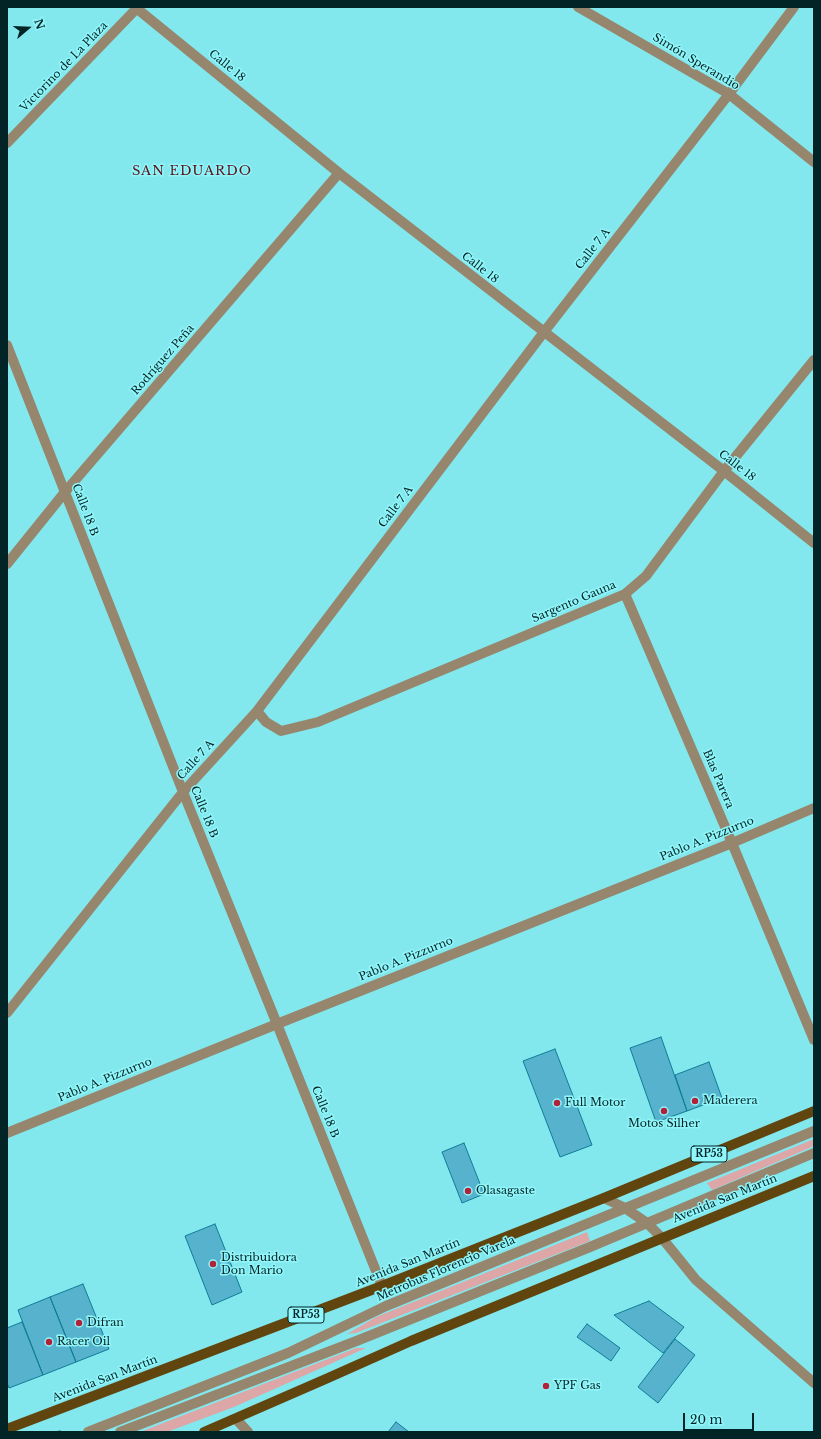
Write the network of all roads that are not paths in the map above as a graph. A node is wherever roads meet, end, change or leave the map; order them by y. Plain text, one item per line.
1 (137, 7) edge
2 (578, 7) edge
3 (794, 7) edge
4 (729, 94) junction
5 (7, 143) edge
6 (814, 162) edge
7 (339, 173) junction
8 (544, 332) junction
9 (7, 345) edge
10 (814, 360) edge
11 (724, 471) junction
12 (65, 492) junction
13 (814, 543) edge
14 (7, 564) edge
15 (625, 594) junction
16 (257, 711) junction
17 (183, 792) junction
18 (814, 808) edge
19 (732, 843) junction
20 (7, 1013) edge
21 (277, 1024) junction
22 (814, 1040) edge
23 (814, 1111) edge
24 (814, 1131) edge
25 (7, 1133) edge
26 (814, 1153) edge
27 (814, 1176) edge
28 (604, 1198) junction
29 (625, 1208) junction
30 (647, 1222) junction
31 (662, 1238) junction
32 (382, 1286) junction
33 (814, 1383) edge
34 (236, 1419) junction
35 (7, 1429) edge
36 (88, 1432) edge
37 (120, 1432) edge
38 (204, 1432) edge
39 (248, 1432) edge

1 - 5 street, Victorino de La Plaza
1 - 7 street, Calle 18
2 - 4 street, Simón Sperandio
3 - 4 street, Calle 7 A
4 - 6 street, Simón Sperandio
4 - 8 street, Calle 7 A
7 - 8 street, Calle 18
7 - 12 street, Rodríguez Peña
8 - 11 street, Calle 18
8 - 16 street, Calle 7 A
9 - 12 street, Calle 18 B
10 - 11 street, Sargento Gauna
11 - 13 street, Calle 18
11 - 15 street, Sargento Gauna
12 - 14 street, Rodríguez Peña
12 - 17 street, Calle 18 B
15 - 16 street, Sargento Gauna
15 - 19 street, Blas Parera
16 - 17 street, Calle 7 A
17 - 20 street, Calle 7 A
17 - 21 street, Calle 18 B
18 - 19 street, Pablo A. Pizzurno
19 - 21 street, Pablo A. Pizzurno
19 - 22 street, Blas Parera
21 - 25 street, Pablo A. Pizzurno
21 - 32 street, Calle 18 B
23 - 28 main road, Avenida San Martín / RP53
24 - 29 street, Metrobus Florencio Varela
26 - 30 street
27 - 31 main road, Avenida San Martín
28 - 29 street
28 - 32 main road, Avenida San Martín / RP53
29 - 30 street
29 - 36 street, Metrobus Florencio Varela
30 - 31 street
30 - 37 street
31 - 33 street
31 - 34 main road, Avenida San Martín
32 - 35 main road, Avenida San Martín / RP53
34 - 38 main road, Avenida San Martín
34 - 39 street

